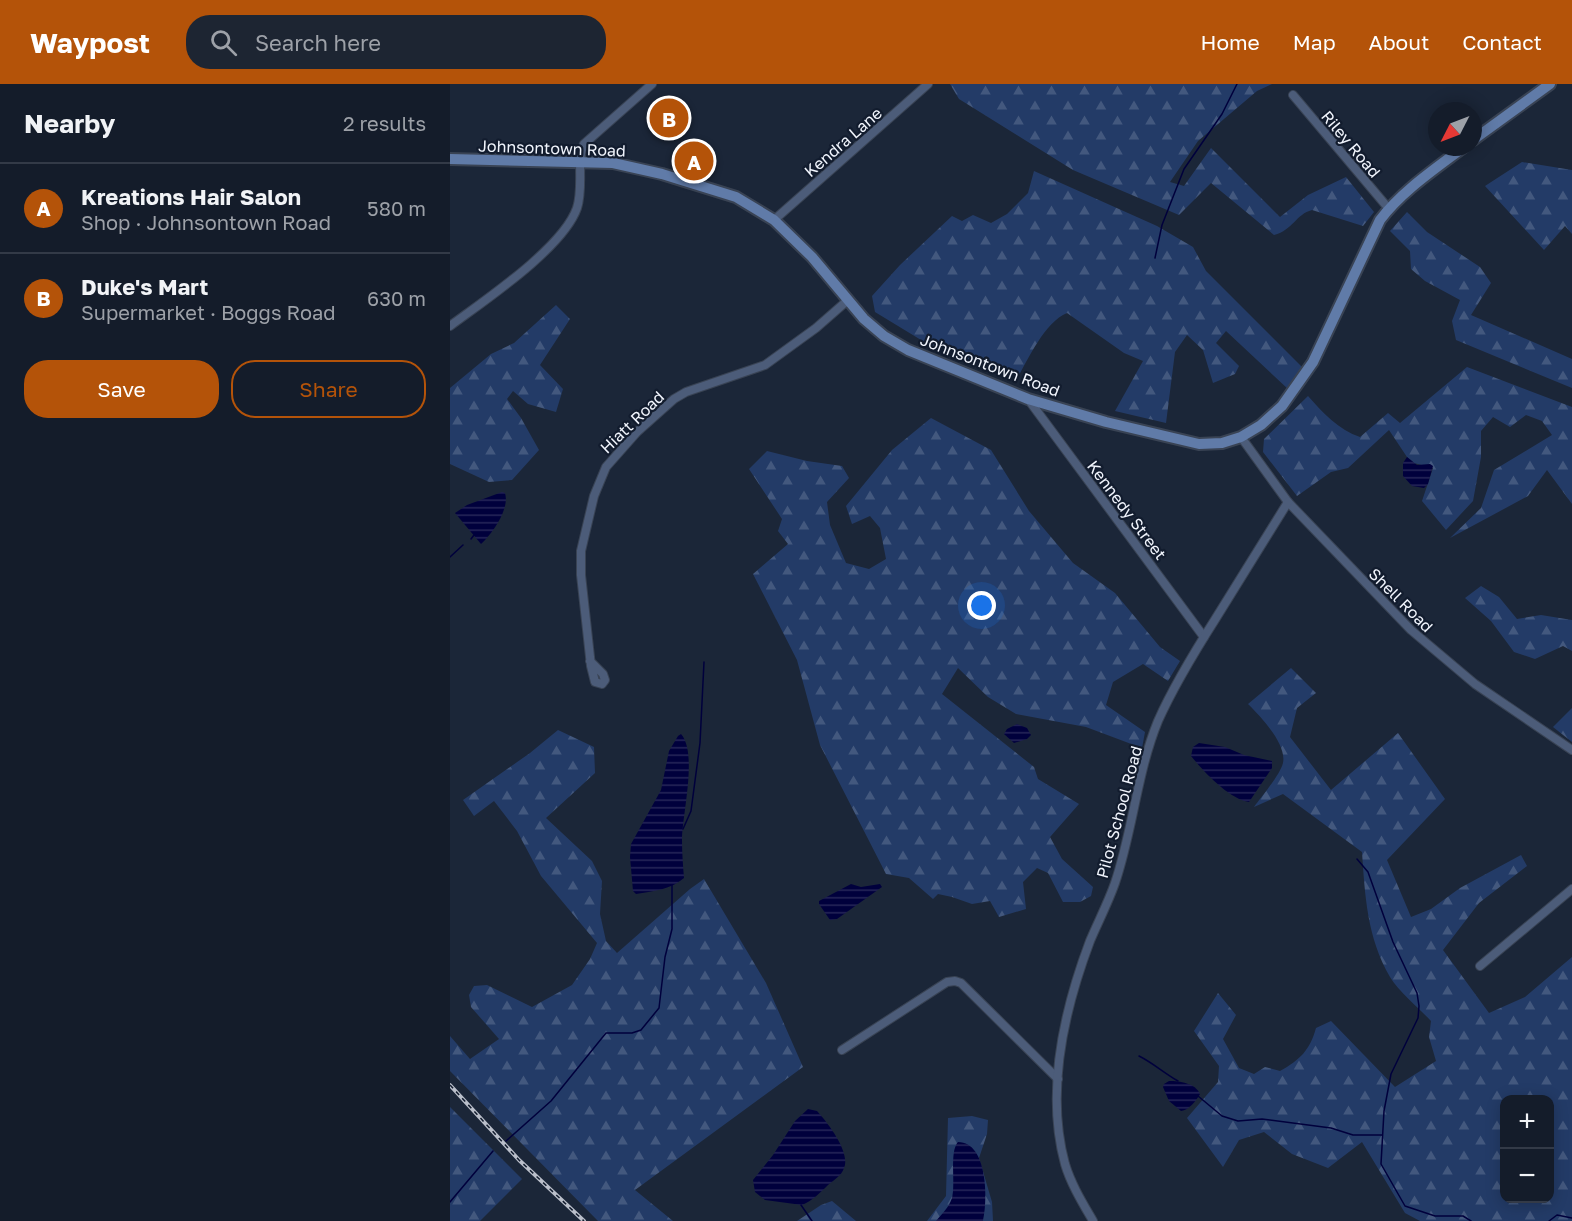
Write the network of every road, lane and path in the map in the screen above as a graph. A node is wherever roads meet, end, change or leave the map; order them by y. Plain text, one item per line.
1 (652, 84) edge
2 (928, 84) edge
3 (1550, 84) edge
4 (1293, 95) dead end
5 (1482, 133) edge
6 (1452, 156) edge
7 (450, 159) edge
8 (582, 161) junction
9 (1389, 209) junction
10 (774, 219) junction
11 (848, 300) junction
12 (450, 326) edge
13 (1028, 399) junction
14 (1241, 437) junction
15 (1288, 502) junction
16 (1204, 637) junction
17 (590, 661) dead end
18 (1572, 750) edge
19 (1572, 889) edge
20 (1480, 966) dead end
21 (842, 1050) dead end
22 (1058, 1079) junction
23 (1093, 1221) edge

1 - 8 street
2 - 10 street, Kendra Lane
3 - 5 street
4 - 9 street, Riley Road
6 - 9 street, Johnsontown Road
7 - 8 street, Johnsontown Road
8 - 10 street, Johnsontown Road
8 - 12 street
9 - 14 street, Johnsontown Road
10 - 11 street, Johnsontown Road
11 - 13 street, Johnsontown Road
11 - 17 street, Hiatt Road
13 - 14 street, Johnsontown Road
13 - 16 street, Kennedy Street
14 - 15 street, Shell Road
15 - 16 street, Pilot School Road
15 - 18 street, Shell Road
16 - 22 street, Pilot School Road
19 - 20 street
21 - 22 street
22 - 23 street, Pilot School Road

